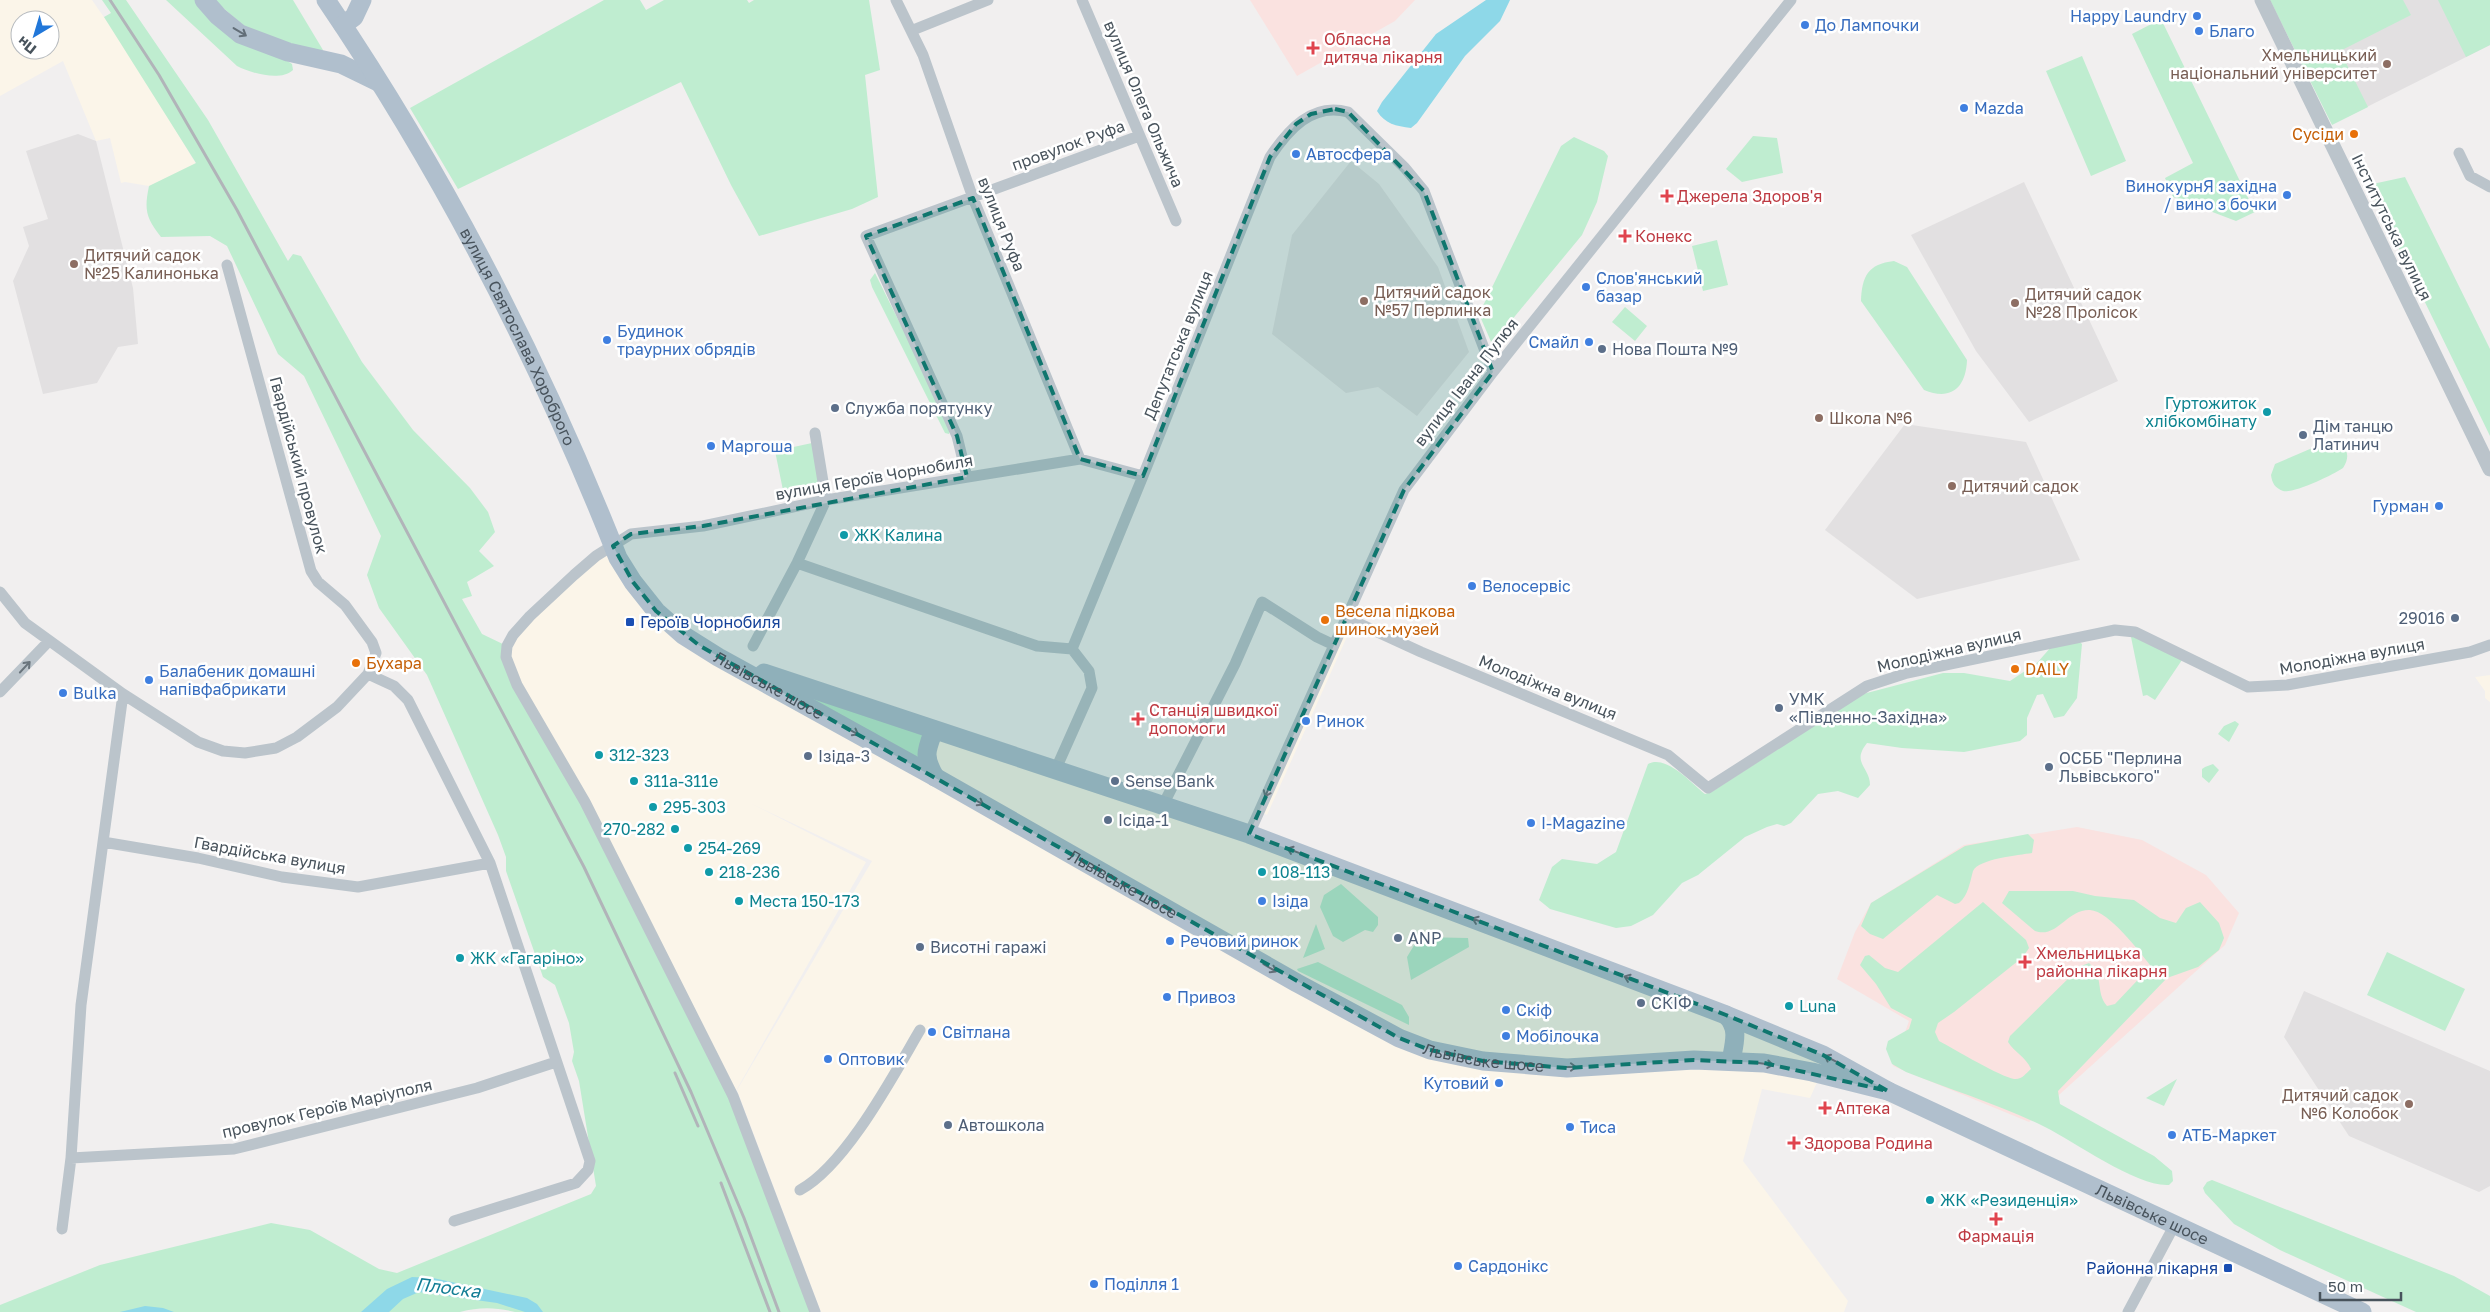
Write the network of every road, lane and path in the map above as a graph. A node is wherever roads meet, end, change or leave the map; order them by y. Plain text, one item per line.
1 (204, 0) edge
2 (326, 0) edge
3 (362, 0) edge
4 (896, 0) edge
5 (988, 0) edge
6 (1082, 0) edge
7 (1791, 0) edge
8 (2262, 0) edge
9 (343, 24) junction
10 (913, 30) junction
11 (379, 82) junction
12 (1139, 136) junction
13 (2459, 153) dead end
14 (2490, 187) edge
15 (973, 198) junction
16 (1176, 221) dead end
17 (227, 266) dead end
18 (1493, 372) junction
19 (815, 433) dead end
20 (1080, 459) junction
21 (2490, 469) edge
22 (1144, 476) junction
23 (967, 477) junction
24 (826, 500) junction
25 (613, 546) junction
26 (797, 563) junction
27 (0, 592) edge
28 (1347, 618) junction
29 (49, 641) junction
30 (1334, 645) junction
31 (2490, 645) edge
32 (753, 646) dead end
33 (1072, 649) junction
34 (718, 657) junction
35 (368, 674) junction
36 (0, 692) edge
37 (122, 694) junction
38 (934, 730) junction
39 (1055, 770) junction
40 (934, 777) junction
41 (1162, 807) junction
42 (1249, 834) junction
43 (103, 842) junction
44 (490, 863) junction
45 (1726, 1015) junction
46 (920, 1030) dead end
47 (1732, 1061) junction
48 (556, 1062) junction
49 (1888, 1091) junction
50 (71, 1158) junction
51 (800, 1190) dead end
52 (454, 1221) dead end
53 (2174, 1226) junction
54 (62, 1229) dead end
55 (815, 1312) edge
56 (2128, 1312) edge
57 (2362, 1312) edge

1 -> 11 main road
2 - 9 main road, вулиця Святослава Хороброго
3 - 9 main road
4 - 10 street, вулиця Руфа
5 - 10 street
6 - 12 street, вулиця Олега Ольжича
7 - 18 street, вулиця Івана Пулюя
8 - 21 street, Інститутська вулиця
9 - 11 main road, вулиця Святослава Хороброго
10 - 15 street, вулиця Руфа
11 - 25 main road, вулиця Святослава Хороброго
12 - 15 street, провулок Руфа
12 - 16 street, вулиця Олега Ольжича
13 - 14 street
15 - 20 street, вулиця Руфа
15 - 23 street, провулок Руфа
17 - 35 street, Гвардійський провулок
18 - 22 street, Депутатська вулиця
18 - 28 street, вулиця Івана Пулюя
19 - 24 street
20 - 22 street, вулиця Героїв Чорнобиля
20 - 23 street, вулиця Героїв Чорнобиля
22 - 33 street, Депутатська вулиця
23 - 24 street, вулиця Героїв Чорнобиля
24 - 25 street, вулиця Героїв Чорнобиля
24 - 26 street
25 - 34 main road, вулиця Святослава Хороброго
25 - 55 street, вулиця Героїв Чорнобиля
26 - 32 street
26 - 33 street
27 - 29 street
28 - 30 street, вулиця Івана Пулюя
28 - 31 street, Молодіжна вулиця
36 -> 29 street
29 - 37 street
30 - 41 street
30 -> 42 street, вулиця Івана Пулюя
33 - 39 street
34 - 38 main road, Львівське шосе
34 -> 40 main road, Львівське шосе
35 - 37 street
35 - 44 street
37 - 43 street
38 - 39 main road, Львівське шосе
38 - 40 main road
39 - 41 main road, Львівське шосе
40 -> 47 main road, Львівське шосе
41 - 42 main road, Львівське шосе
45 -> 42 main road, Львівське шосе
43 - 44 street, Гвардійська вулиця
43 - 50 street
44 - 48 street
45 - 47 main road
49 -> 45 main road, Львівське шосе
46 - 51 street
47 -> 49 main road, Львівське шосе
48 - 50 street, провулок Героїв Маріуполя
48 - 52 street
49 - 53 main road, Львівське шосе
50 - 54 street
53 - 56 street
53 - 57 main road, Львівське шосе

